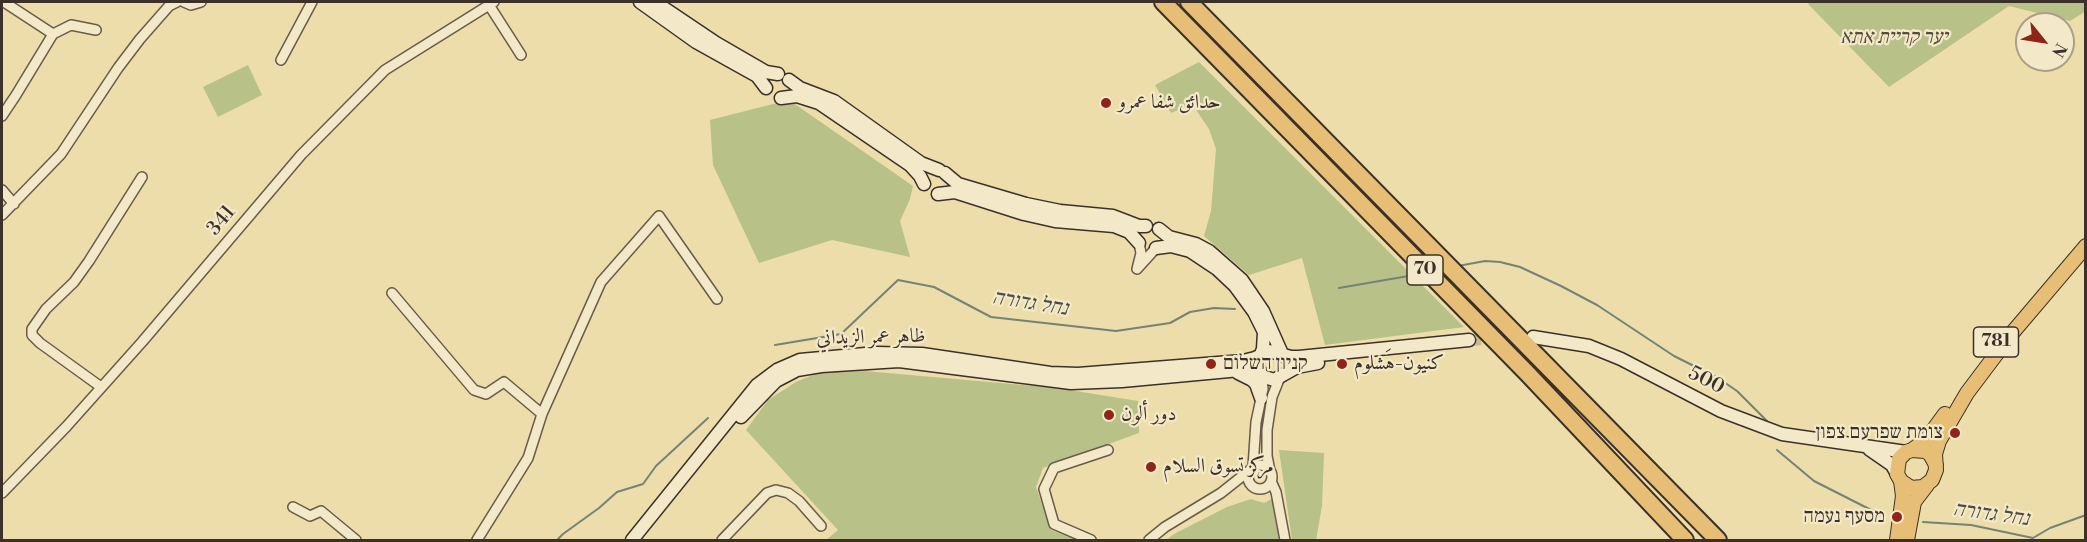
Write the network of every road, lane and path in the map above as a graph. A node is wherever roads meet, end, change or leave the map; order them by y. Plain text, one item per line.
1 (4, 2) edge
2 (177, 2) edge
3 (184, 2) edge
4 (201, 2) edge
5 (312, 2) edge
6 (640, 2) edge
7 (655, 2) edge
8 (1163, 2) edge
9 (1189, 2) edge
10 (487, 4) edge
11 (96, 30) dead end
12 (53, 34) junction
13 (521, 55) dead end
14 (281, 60) dead end
15 (783, 77) junction
16 (766, 88) junction
17 (781, 98) junction
18 (2, 116) edge
19 (942, 172) junction
20 (142, 177) dead end
21 (924, 184) junction
22 (2, 190) edge
23 (938, 194) junction
24 (14, 204) junction
25 (2, 215) edge
26 (1153, 228) junction
27 (2085, 236) edge
28 (1139, 243) junction
29 (2085, 246) edge
30 (1156, 248) junction
31 (392, 293) dead end
32 (717, 300) dead end
33 (1533, 337) tunnel mouth
34 (1470, 340) tunnel mouth
35 (1413, 345) junction
36 (1281, 354) junction
37 (1261, 355) junction
38 (1231, 371) junction
39 (1260, 375) junction
40 (1282, 375) junction
41 (101, 387) junction
42 (1261, 398) junction
43 (542, 414) junction
44 (1866, 447) junction
45 (1108, 450) dead end
46 (1909, 451) junction
47 (1936, 465) junction
48 (1251, 468) junction
49 (1270, 476) junction
50 (1899, 477) junction
51 (1928, 484) junction
52 (1251, 486) junction
53 (2, 493) edge
54 (1221, 493) junction
55 (293, 507) dead end
56 (821, 526) dead end
57 (1152, 537) edge
58 (356, 540) edge
59 (477, 540) edge
60 (632, 540) edge
61 (642, 540) edge
62 (722, 540) edge
63 (1091, 540) edge
64 (1140, 540) edge
65 (1285, 540) edge
66 (1685, 540) edge
67 (1718, 540) edge
68 (1897, 540) edge
69 (1907, 540) edge

1 - 12 street
2 - 24 street
3 - 4 street
5 - 14 street
6 - 16 main road
7 - 15 main road
8 - 66 highway, 70
9 - 67 highway, 70
10 - 13 street
10 - 41 street, 341
11 - 12 street
12 - 18 street
15 - 16 main road
15 - 17 main road
15 - 19 main road
16 - 17 main road
17 - 21 main road
19 - 21 main road
19 - 23 main road
19 - 26 main road
20 - 41 street
21 - 23 main road
22 - 24 street
23 - 28 main road
24 - 25 street
26 - 28 main road
26 - 30 main road
26 - 36 main road
27 - 46 main road, 781
28 - 30 main road
28 - 30 street
29 - 47 main road, 781
30 - 37 main road
31 - 43 street
32 - 43 street
33 - 44 main road, 500
34 - 35 main road
35 - 36 main road
35 - 40 main road
36 - 37 main road
36 - 40 main road
37 - 39 main road
37 - 60 main road, ظاهر عمر الزيداني
38 - 39 main road, ظاهر عمر الزيداني
38 - 42 main road
38 - 61 main road, ظاهر عمر الزيداني
39 - 40 main road
39 - 42 street
40 - 49 street
41 - 53 street, 341
42 - 48 street
43 - 59 street
44 - 46 main road, 500
44 - 50 main road, 500
45 - 63 street
46 - 47 main road
46 - 50 main road, 781
47 - 51 main road, 781
48 - 49 street
48 - 52 street
48 - 54 street
49 - 52 street
49 - 65 street
50 - 51 main road
50 - 68 main road, 781
51 - 69 main road, 781
52 - 54 street
54 - 57 street
55 - 58 street
56 - 62 street
57 - 64 street

